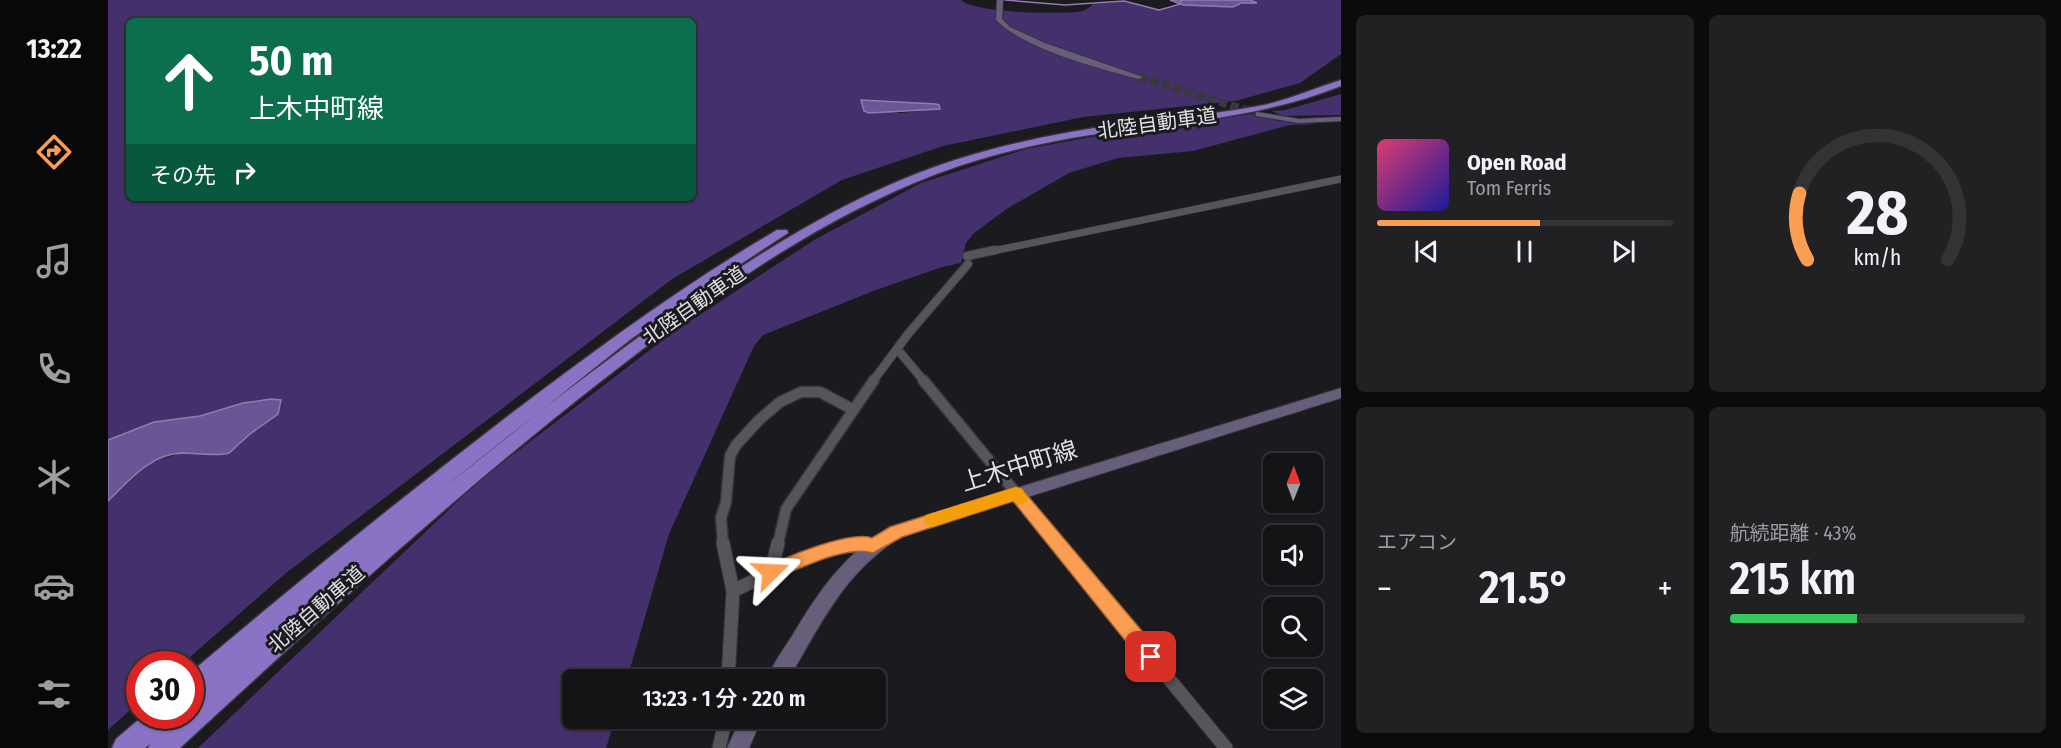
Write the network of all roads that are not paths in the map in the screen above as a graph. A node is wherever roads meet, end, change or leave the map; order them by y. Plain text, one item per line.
1 (1000, 0) edge
2 (1341, 72) edge
3 (1139, 77) tunnel mouth
4 (1341, 83) edge
5 (1258, 114) tunnel mouth
6 (1341, 119) edge
7 (1341, 179) edge
8 (898, 351) junction
9 (1341, 393) edge
10 (852, 409) junction
11 (1016, 494) junction
12 (873, 546) junction
13 (771, 572) junction
14 (733, 591) junction
15 (729, 669) edge
16 (783, 669) edge
17 (204, 678) edge
18 (147, 729) edge
19 (724, 729) edge
20 (747, 729) edge
21 (125, 748) edge
22 (161, 748) edge
23 (719, 748) edge
24 (738, 748) edge
25 (1226, 748) edge

1 - 3 main road
2 - 17 highway, 北陸自動車道
4 - 22 highway, 北陸自動車道
5 - 6 main road
7 - 8 street
8 - 10 street
8 - 11 street
9 - 11 main road, 上木中町線
10 - 13 street
10 - 14 street
11 - 12 main road, 上木中町線
11 - 25 street
12 - 13 street
12 - 16 main road, 上木中町線
13 - 14 street
14 - 15 street
18 - 21 highway
19 - 23 street
20 - 24 main road

